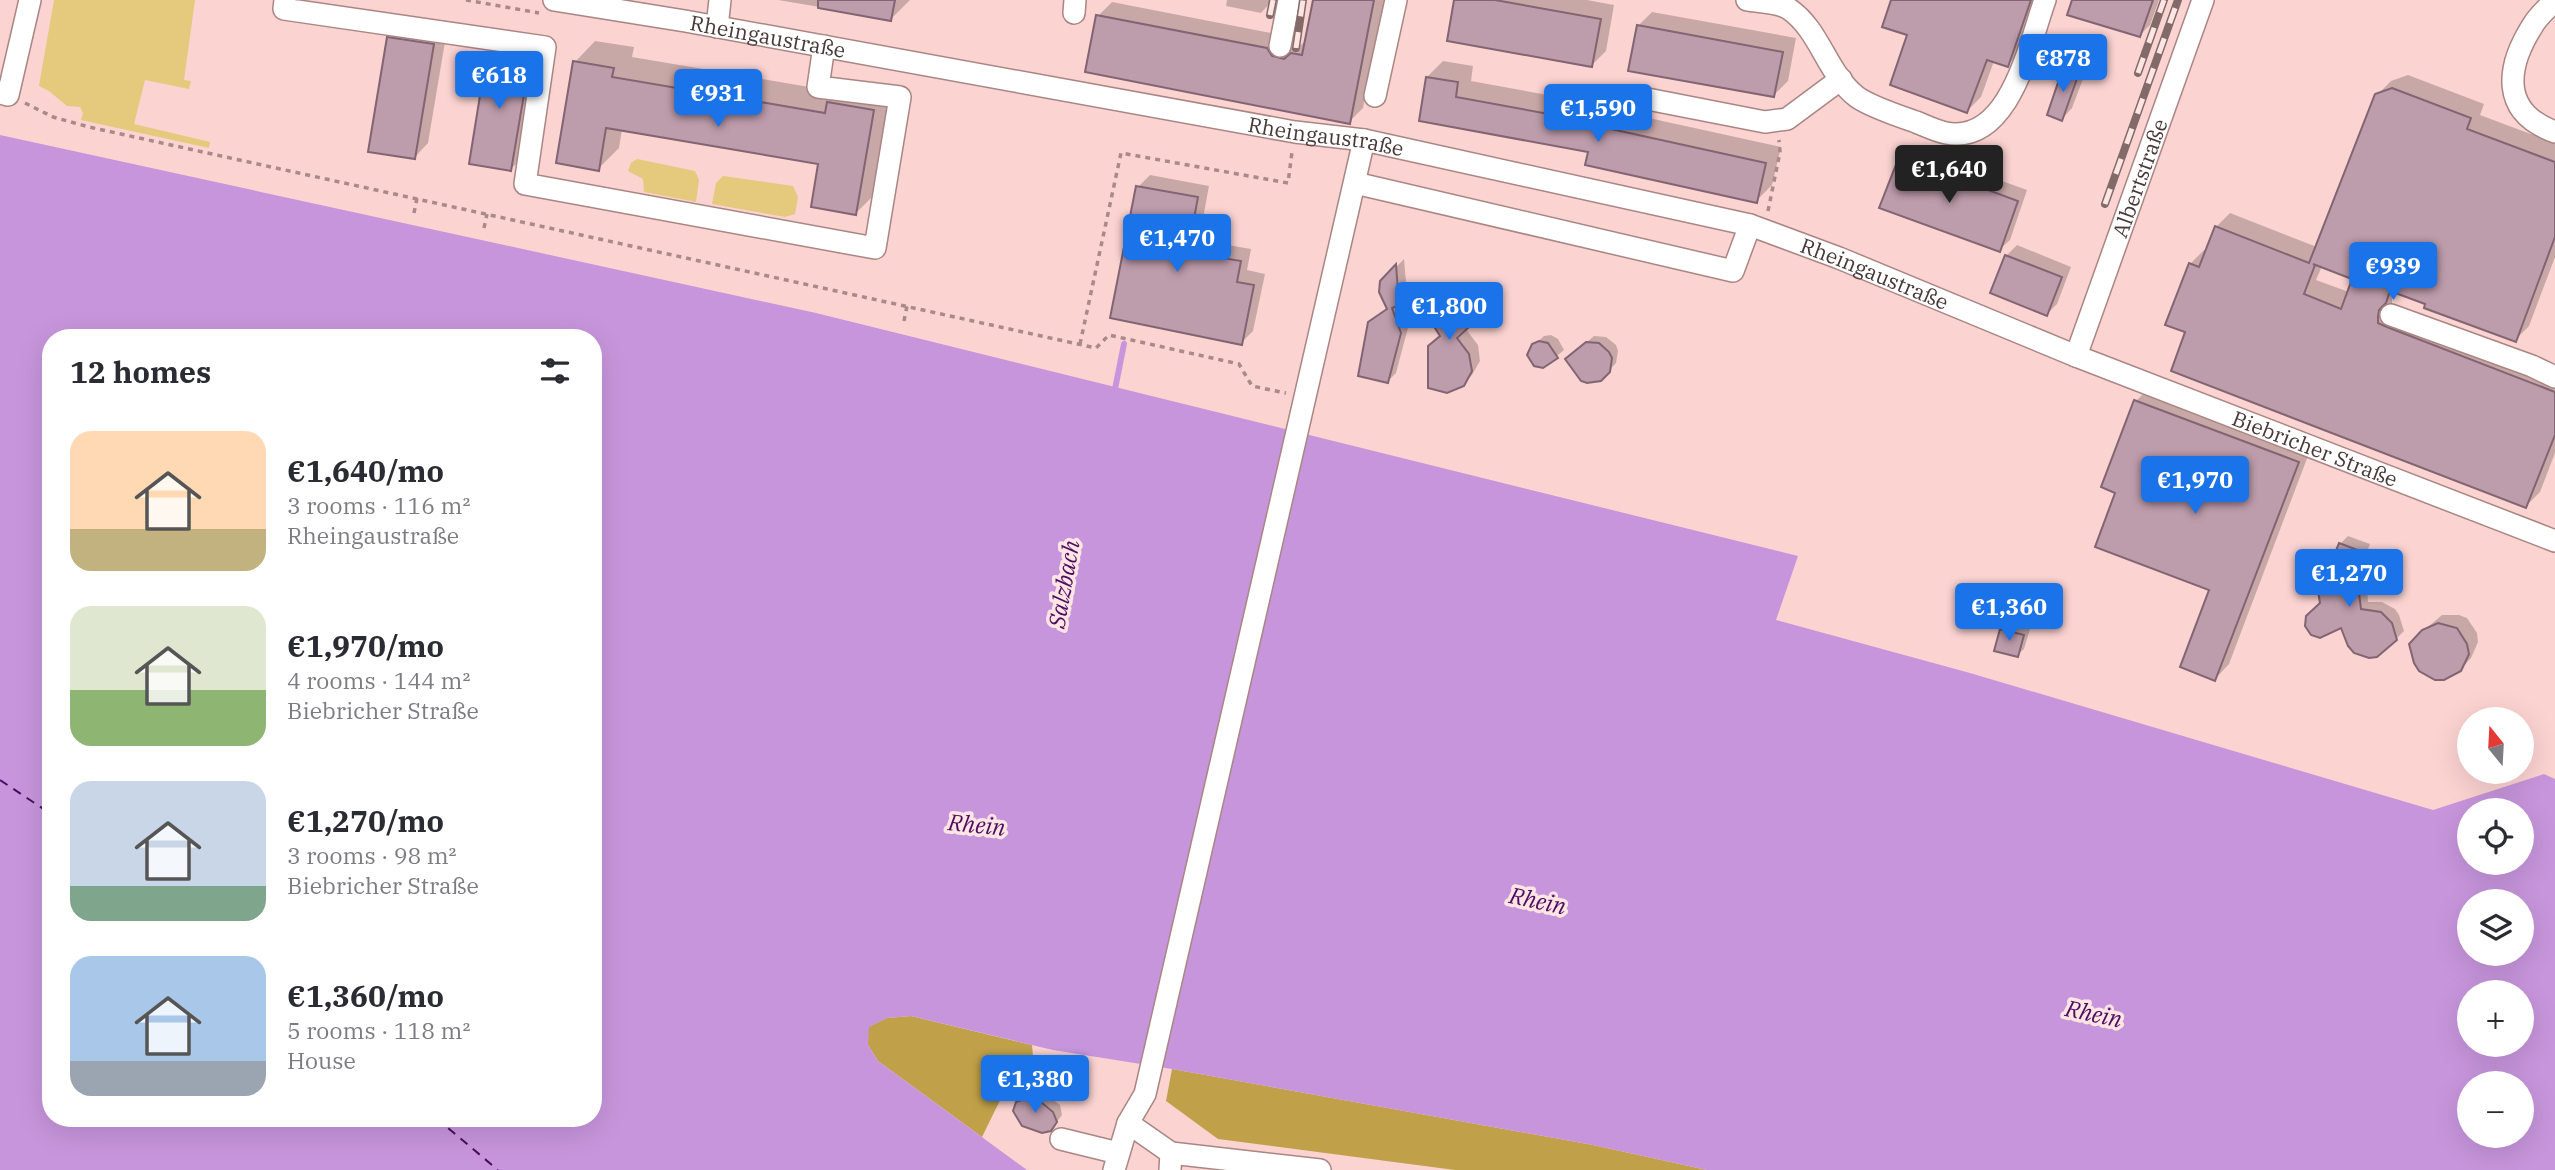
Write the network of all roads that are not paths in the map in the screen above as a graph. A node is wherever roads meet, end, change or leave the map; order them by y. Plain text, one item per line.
1 (30, 0) edge
2 (285, 0) edge
3 (554, 0) edge
4 (720, 0) edge
5 (1289, 0) edge
6 (1396, 0) edge
7 (1747, 0) edge
8 (2045, 0) edge
9 (2203, 0) edge
10 (2555, 0) edge
11 (717, 27) junction
12 (824, 46) junction
13 (1280, 46) dead end
14 (1841, 79) junction
15 (4, 94) edge
16 (1376, 96) dead end
17 (1632, 96) dead end
18 (2555, 132) edge
19 (1364, 140) junction
20 (1354, 183) junction
21 (1750, 225) junction
22 (2391, 316) dead end
23 (2076, 356) junction
24 (2555, 377) edge
25 (2555, 541) edge
26 (1128, 1123) junction
27 (1061, 1139) dead end
28 (1170, 1161) edge
29 (1116, 1162) edge
30 (1321, 1170) edge

1 - 15 street
2 - 12 street
3 - 11 street, Rheingaustraße
4 - 11 street
5 - 13 street
6 - 16 street
7 - 14 street
8 - 14 street
9 - 23 street, Albertstraße
10 - 18 street
11 - 12 street, Rheingaustraße
12 - 19 street, Rheingaustraße
14 - 17 street
19 - 20 street
19 - 21 street, Rheingaustraße
20 - 21 street
20 - 26 street
21 - 23 street, Rheingaustraße
22 - 24 street
23 - 25 street, Biebricher Straße
26 - 28 street
26 - 29 street
27 - 29 street
28 - 30 street

